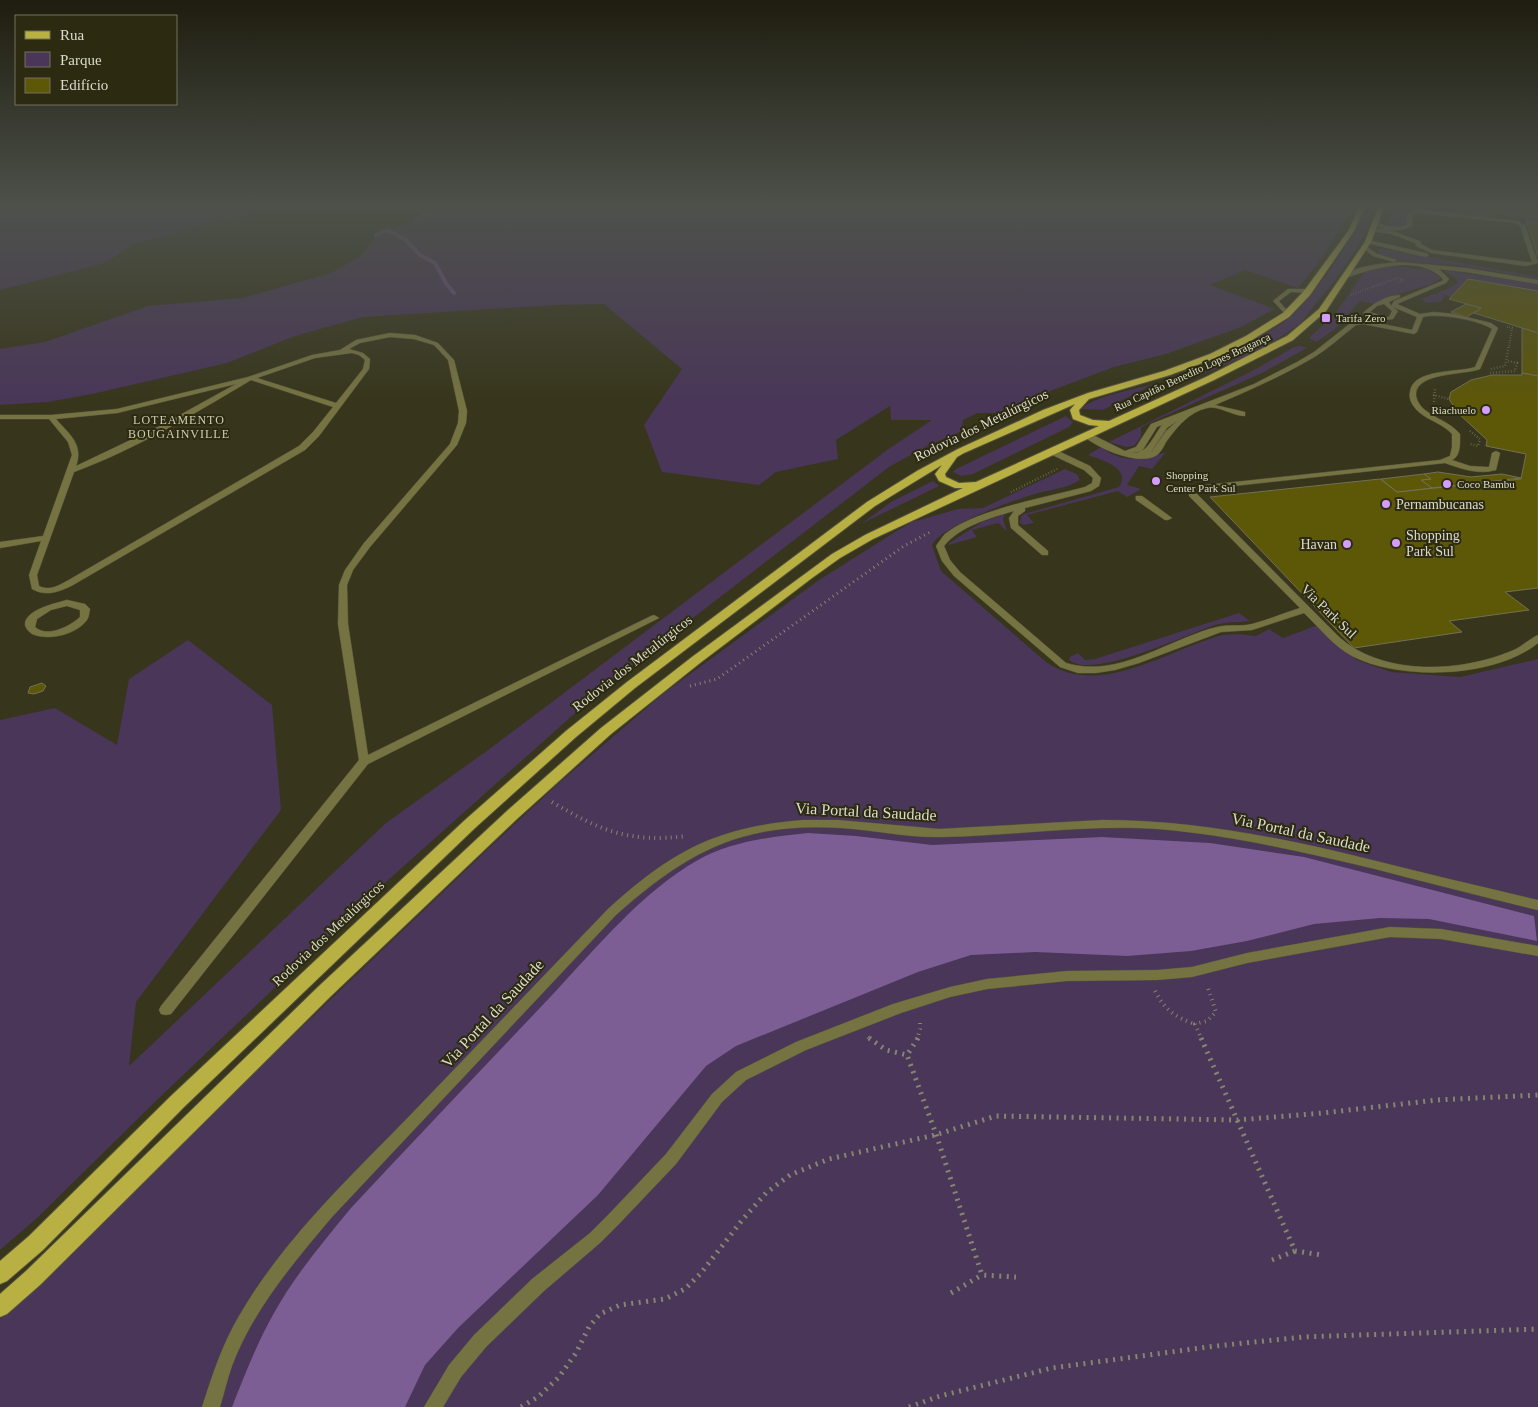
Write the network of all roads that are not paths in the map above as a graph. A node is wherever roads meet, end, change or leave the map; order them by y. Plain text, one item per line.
1 (1321, 273) edge
2 (1348, 273) edge
3 (1352, 273) edge
4 (1439, 273) edge
5 (1482, 273) edge
6 (1520, 273) edge
7 (1346, 276) junction
8 (1538, 276) edge
9 (1538, 282) edge
10 (1309, 290) junction
11 (1414, 295) junction
12 (1407, 298) junction
13 (1387, 304) junction
14 (1287, 314) junction
15 (1422, 315) junction
16 (1379, 317) junction
17 (342, 351) junction
18 (250, 378) junction
19 (1091, 395) junction
20 (1209, 405) junction
21 (338, 406) junction
22 (1185, 414) junction
23 (1242, 414) dead end
24 (0, 417) edge
25 (51, 417) junction
26 (1123, 418) junction
27 (1086, 435) junction
28 (961, 450) junction
29 (1051, 451) junction
30 (1123, 453) junction
31 (1496, 453) dead end
32 (1450, 462) junction
33 (72, 470) junction
34 (984, 482) junction
35 (1097, 483) junction
36 (1139, 498) dead end
37 (1032, 504) junction
38 (1016, 513) junction
39 (994, 514) junction
40 (1168, 518) dead end
41 (45, 538) junction
42 (0, 545) edge
43 (1045, 553) dead end
44 (54, 590) junction
45 (58, 605) junction
46 (1306, 609) junction
47 (654, 618) dead end
48 (1538, 638) edge
49 (364, 761) junction
50 (1538, 905) edge
51 (1538, 951) edge
52 (166, 1010) dead end
53 (0, 1274) edge
54 (0, 1307) edge
55 (211, 1407) edge
56 (434, 1407) edge

1 - 10 main road, Rodovia dos Metalúrgicos
2 - 7 main road, Rua Capitão Benedito Lopes Bragança
3 - 7 street
4 - 11 street
5 - 9 street
6 - 8 street
7 - 26 main road, Rua Capitão Benedito Lopes Bragança
10 - 14 main road, Rodovia dos Metalúrgicos
10 - 14 street
11 - 12 street
11 - 13 street
12 - 15 street
12 - 15 street
13 - 16 street
13 - 16 street
13 - 16 street
14 - 19 main road, Rodovia dos Metalúrgicos
15 - 20 street
15 - 32 street
17 - 18 street
17 - 21 street
17 - 49 street
18 - 21 street
18 - 25 street
18 - 33 street
19 - 26 main road
19 - 28 main road, Rodovia dos Metalúrgicos
20 - 22 street
20 - 23 street
21 - 44 street
22 - 30 street
22 - 30 street
24 - 25 street
25 - 33 street
26 - 27 main road, Rua Capitão Benedito Lopes Bragança
27 - 29 main road, Rua Capitão Benedito Lopes Bragança
27 - 30 street
28 - 34 main road
28 - 53 main road, Rodovia dos Metalúrgicos
29 - 34 main road, Rua Capitão Benedito Lopes Bragança
29 - 35 street
31 - 32 street
32 - 46 street, Via Park Sul
33 - 41 street
34 - 54 main road
35 - 37 street
35 - 38 street
35 - 39 street
36 - 40 street
37 - 38 street
37 - 39 street
38 - 43 street
39 - 46 street
41 - 42 street
41 - 44 street
44 - 45 street
45 - 45 street
46 - 48 street, Via Park Sul
47 - 49 street
49 - 52 street
50 - 55 street, Via Portal da Saudade
51 - 56 street

